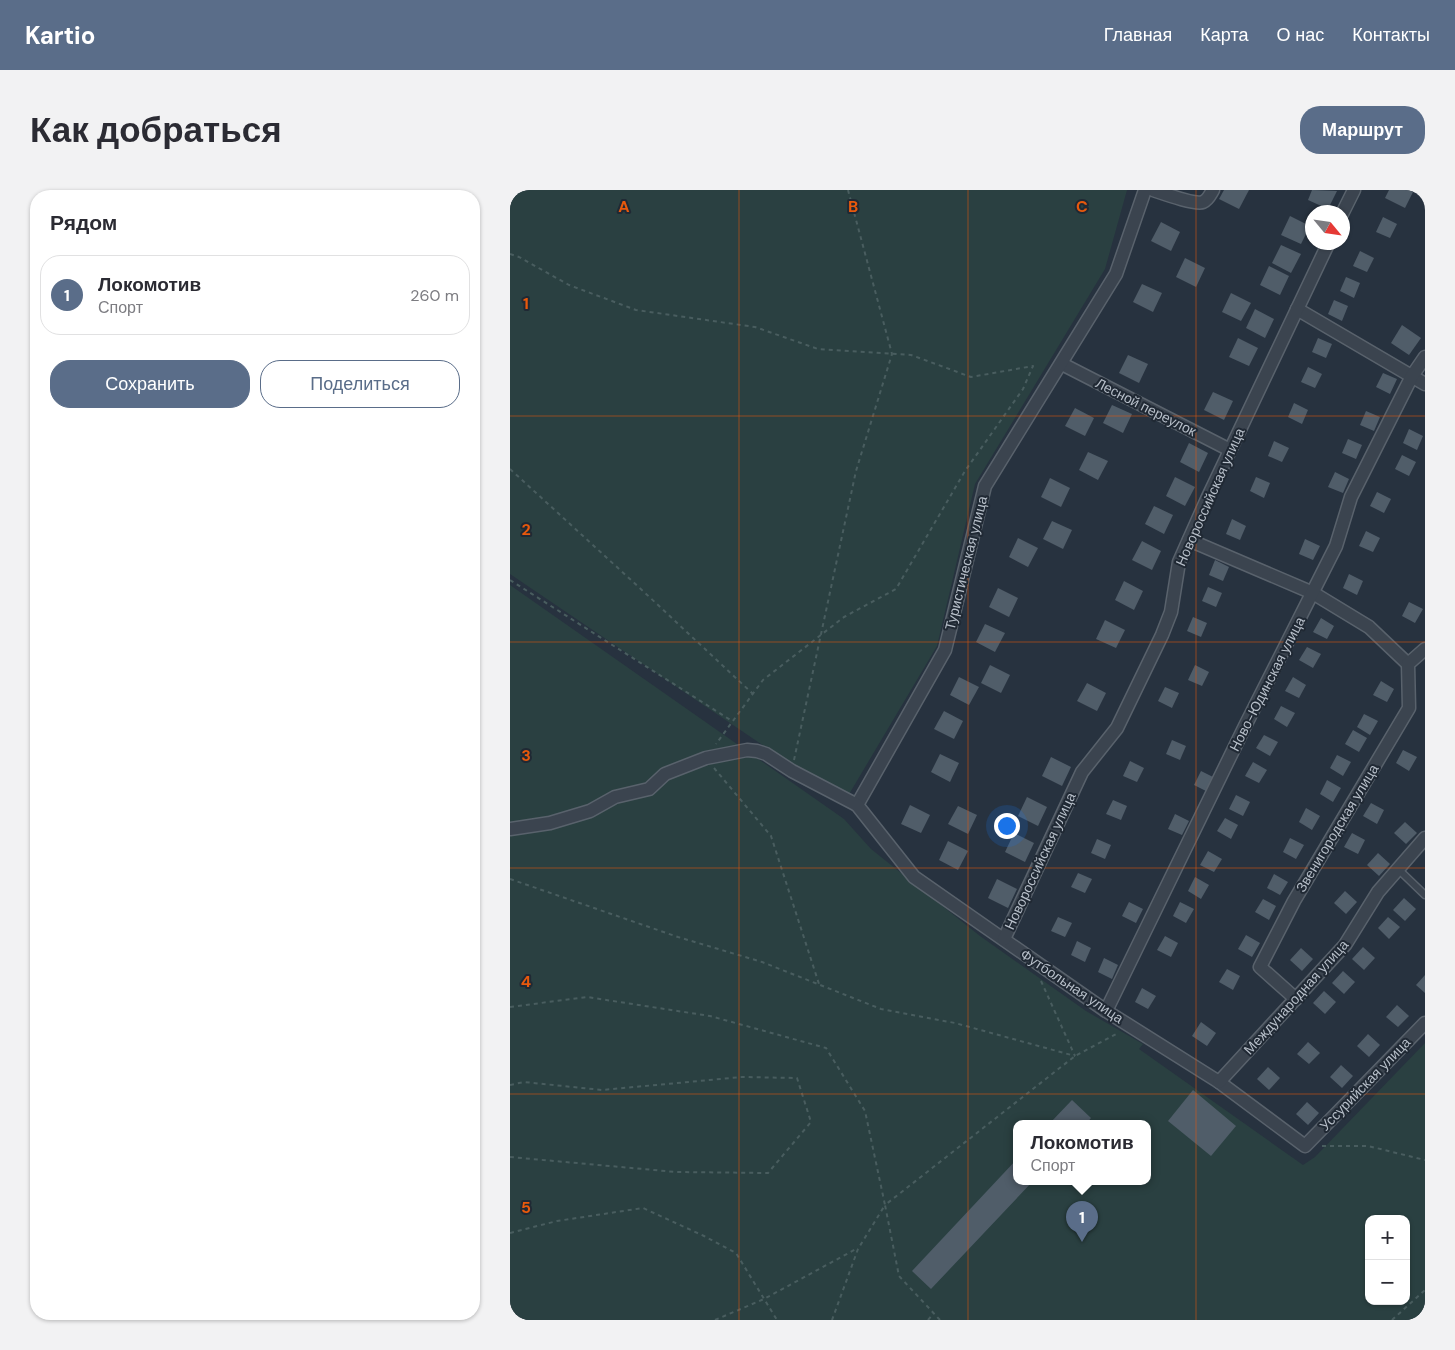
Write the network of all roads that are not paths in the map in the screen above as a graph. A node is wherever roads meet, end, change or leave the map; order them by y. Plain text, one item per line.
1 (1145, 190) edge
2 (1153, 190) edge
3 (1212, 190) edge
4 (1354, 190) edge
5 (1346, 205) edge
6 (1325, 250) edge
7 (1297, 309) junction
8 (1425, 357) edge
9 (1062, 364) junction
10 (1412, 376) junction
11 (1425, 384) edge
12 (1230, 450) junction
13 (1189, 540) junction
14 (1314, 593) junction
15 (1425, 649) edge
16 (1408, 664) junction
17 (857, 805) junction
18 (510, 829) edge
19 (1425, 838) edge
20 (1398, 869) junction
21 (1425, 894) edge
22 (1004, 939) junction
23 (1296, 999) junction
24 (1106, 1011) junction
25 (1425, 1023) edge
26 (1219, 1082) junction
27 (1305, 1146) joint

1 - 9 street, Туристическая улица
2 - 3 street
4 - 5 street
6 - 7 street, Новороссийская улица
7 - 10 street
7 - 12 street, Новороссийская улица
8 - 10 street, Ново-Юдинская улица
9 - 12 street, Лесной переулок
9 - 17 street, Туристическая улица
10 - 11 street
10 - 14 street, Ново-Юдинская улица
12 - 13 street, Новороссийская улица
13 - 14 street
13 - 22 street, Новороссийская улица
14 - 16 street
14 - 24 street, Ново-Юдинская улица
15 - 16 street
16 - 23 street, Звенигородская улица
17 - 18 street
17 - 22 street, Футбольная улица
19 - 20 street, Международная улица
20 - 21 lane
20 - 23 street, Международная улица
22 - 24 street, Футбольная улица
23 - 26 street, Международная улица
24 - 26 street, Футбольная улица
25 - 27 street, Уссурийская улица
26 - 27 street, Футбольная улица

